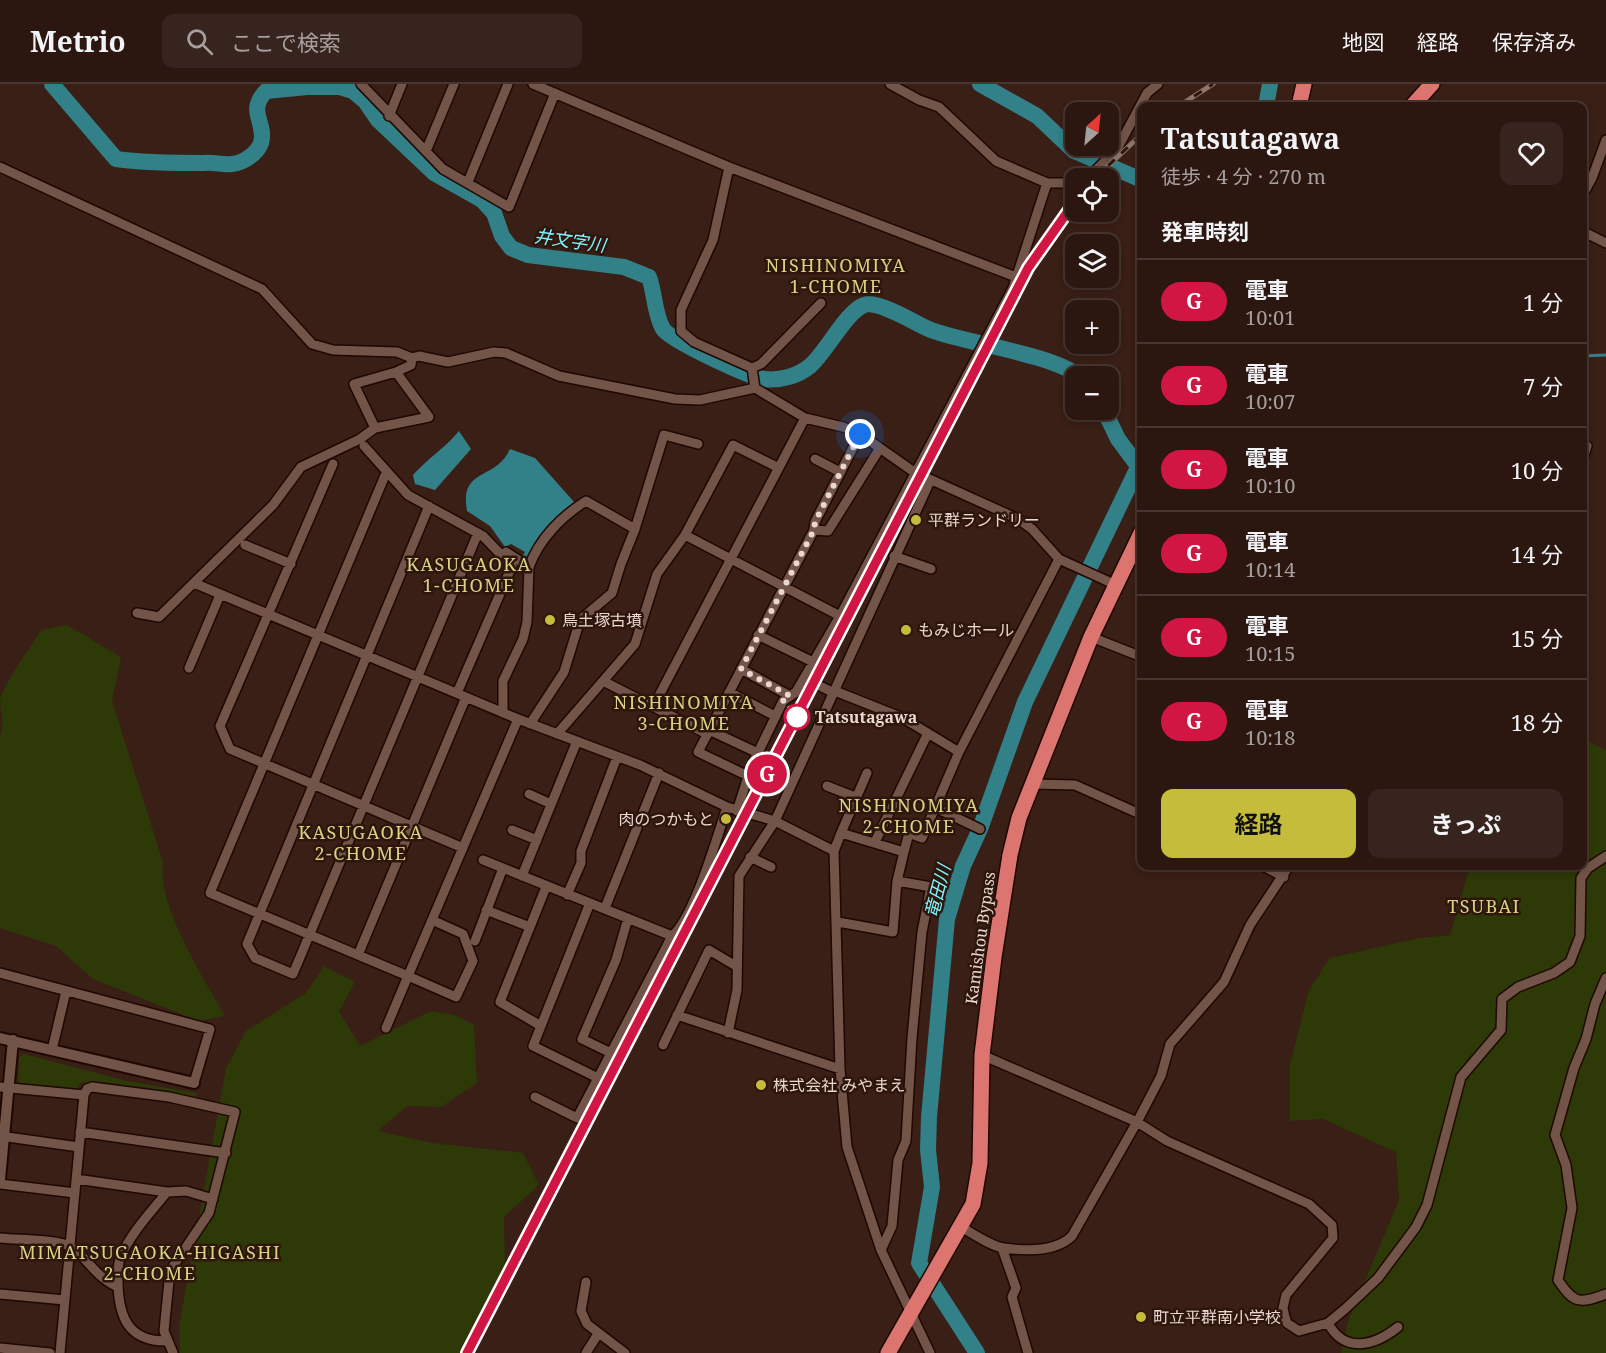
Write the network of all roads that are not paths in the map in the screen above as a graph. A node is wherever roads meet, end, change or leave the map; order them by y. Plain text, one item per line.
1 (360, 84) edge
2 (402, 84) edge
3 (454, 84) edge
4 (508, 84) edge
5 (533, 84) edge
6 (890, 84) edge
7 (1158, 84) edge
8 (1304, 84) edge
9 (1432, 84) edge
10 (550, 89) edge
11 (1143, 102) edge
12 (1300, 102) edge
13 (1416, 102) edge
14 (1137, 113) edge
15 (389, 116) junction
16 (1606, 140) edge
17 (426, 151) junction
18 (0, 167) edge
19 (729, 167) junction
20 (1097, 168) edge
21 (468, 182) junction
22 (1047, 183) junction
23 (1065, 183) edge
24 (1587, 187) edge
25 (1587, 234) edge
26 (1606, 243) edge
27 (1016, 277) junction
28 (821, 303) dead end
29 (412, 358) junction
30 (752, 370) junction
31 (396, 372) junction
32 (754, 386) junction
33 (806, 418) junction
34 (375, 428) junction
35 (860, 434) junction
36 (698, 444) dead end
37 (364, 446) dead end
38 (880, 448) junction
39 (815, 459) dead end
40 (333, 464) dead end
41 (777, 467) junction
42 (840, 472) junction
43 (914, 472) junction
44 (386, 473) junction
45 (930, 481) junction
46 (429, 506) junction
47 (456, 514) dead end
48 (635, 529) junction
49 (814, 530) junction
50 (478, 533) junction
51 (685, 535) junction
52 (1137, 540) edge
53 (245, 545) dead end
54 (894, 556) junction
55 (730, 559) junction
56 (1062, 561) junction
57 (291, 564) junction
58 (529, 567) junction
59 (931, 569) dead end
60 (194, 583) junction
61 (1113, 583) junction
62 (783, 586) junction
63 (220, 595) junction
64 (137, 613) dead end
65 (269, 616) junction
66 (840, 616) junction
67 (758, 635) junction
68 (318, 636) junction
69 (1091, 637) junction
70 (1137, 655) edge
71 (367, 656) junction
72 (813, 662) junction
73 (189, 668) dead end
74 (741, 669) junction
75 (417, 676) junction
76 (804, 678) junction
77 (603, 681) junction
78 (729, 692) junction
79 (834, 692) junction
80 (462, 695) junction
81 (790, 696) junction
82 (653, 706) junction
83 (503, 713) junction
84 (776, 716) junction
85 (518, 719) junction
86 (530, 724) junction
87 (708, 732) junction
88 (928, 733) junction
89 (557, 734) junction
90 (577, 741) junction
91 (959, 752) junction
92 (758, 753) junction
93 (617, 757) junction
94 (263, 764) junction
95 (659, 773) junction
96 (867, 773) dead end
97 (748, 776) junction
98 (1033, 784) junction
99 (313, 785) junction
100 (827, 786) dead end
101 (529, 794) dead end
102 (855, 797) junction
103 (551, 804) junction
104 (365, 807) junction
105 (727, 807) junction
106 (936, 808) junction
107 (737, 811) junction
108 (1137, 813) edge
109 (775, 821) junction
110 (413, 826) junction
111 (980, 829) dead end
112 (512, 830) dead end
113 (841, 833) junction
114 (537, 840) junction
115 (875, 842) junction
116 (463, 848) junction
117 (834, 851) junction
118 (904, 852) junction
119 (1606, 856) edge
120 (750, 857) junction
121 (483, 860) dead end
122 (771, 867) dead end
123 (503, 868) junction
124 (1587, 869) edge
125 (1271, 870) edge
126 (1287, 870) edge
127 (1586, 870) edge
128 (522, 876) junction
129 (1284, 877) junction
130 (897, 881) junction
131 (546, 887) junction
132 (567, 895) junction
133 (590, 903) junction
134 (605, 909) junction
135 (486, 910) junction
136 (259, 914) junction
137 (628, 918) junction
138 (432, 920) junction
139 (838, 922) junction
140 (530, 927) junction
141 (310, 935) junction
142 (672, 936) junction
143 (475, 941) dead end
144 (358, 955) junction
145 (736, 966) junction
146 (0, 974) edge
147 (408, 976) junction
148 (1606, 978) edge
149 (66, 991) junction
150 (677, 1015) junction
151 (541, 1026) junction
152 (386, 1028) dead end
153 (728, 1033) junction
154 (0, 1038) edge
155 (13, 1040) junction
156 (663, 1045) dead end
157 (52, 1050) junction
158 (611, 1053) junction
159 (982, 1055) junction
160 (840, 1069) junction
161 (598, 1078) junction
162 (194, 1083) joint
163 (4, 1087) edge
164 (84, 1095) junction
165 (535, 1097) dead end
166 (1137, 1122) junction
167 (81, 1132) junction
168 (2, 1136) edge
169 (79, 1147) junction
170 (226, 1153) junction
171 (0, 1179) edge
172 (76, 1179) junction
173 (0, 1184) edge
174 (167, 1192) junction
175 (75, 1193) junction
176 (213, 1199) junction
177 (957, 1234) junction
178 (0, 1238) edge
179 (70, 1247) junction
180 (1002, 1248) junction
181 (881, 1250) junction
182 (586, 1282) dead end
183 (118, 1287) junction
184 (0, 1294) edge
185 (1606, 1294) edge
186 (65, 1300) junction
187 (911, 1314) junction
188 (1328, 1323) junction
189 (1398, 1327) dead end
190 (598, 1334) junction
191 (168, 1341) junction
192 (0, 1348) edge
193 (50, 1353) edge
194 (60, 1353) edge
195 (173, 1353) edge
196 (586, 1353) edge
197 (625, 1353) edge
198 (888, 1353) edge
199 (930, 1353) edge
200 (1029, 1353) edge

1 - 15 street
2 - 15 street
3 - 17 street
4 - 21 street
5 - 10 street
6 - 22 street
7 - 11 street
8 - 12 highway
9 - 13 highway
10 - 19 street
10 - 21 street
14 - 20 street
15 - 17 street
16 - 24 street
17 - 21 street
18 - 29 street
19 - 27 street
19 - 30 street
22 - 23 street
22 - 27 street
25 - 26 street
27 - 43 street
28 - 30 street
29 - 31 street
29 - 32 street
30 - 32 street
31 - 34 street
31 - 34 street
32 - 33 street
33 - 35 street
33 - 41 street
34 - 60 street
35 - 38 street
35 - 42 street
36 - 48 street
37 - 44 street
38 - 43 street
38 - 49 street
39 - 42 street
40 - 57 street
41 - 51 street
41 - 55 street
42 - 49 street
43 - 45 street
43 - 66 street
44 - 46 street
44 - 68 street
45 - 54 street
45 - 56 street
46 - 50 street
46 - 71 street
47 - 58 street
48 - 58 street
48 - 86 street
49 - 62 street
50 - 75 street
50 - 80 street
51 - 55 street
51 - 77 street
52 - 61 highway, Kamishou Bypass
53 - 57 street
54 - 59 street
54 - 79 street
55 - 62 street
55 - 82 street
56 - 61 street
56 - 91 street
57 - 65 street
58 - 83 street
60 - 63 street
60 - 64 street
61 - 69 highway, Kamishou Bypass
62 - 66 street
62 - 67 street
63 - 65 street
63 - 73 street
65 - 68 street
65 - 94 street
66 - 72 street
67 - 72 street
67 - 74 street
68 - 71 street
68 - 94 street
69 - 70 street
69 - 98 highway, Kamishou Bypass
71 - 75 street
71 - 99 street
72 - 76 street
74 - 78 street
74 - 81 street
75 - 80 street
75 - 104 street
76 - 79 street
76 - 81 street
77 - 82 street
77 - 89 street
78 - 84 street
78 - 87 street
79 - 88 street
79 - 109 street
80 - 83 street
80 - 110 street
81 - 84 street
82 - 87 street
83 - 85 street
84 - 92 street
85 - 86 street
85 - 116 street
86 - 89 street
87 - 92 street
87 - 97 street
88 - 91 street
88 - 115 street
89 - 90 street
90 - 93 street
90 - 103 street
91 - 106 street
92 - 97 street
93 - 95 street
93 - 132 street
94 - 99 street
94 - 136 street
95 - 105 street
95 - 134 street
96 - 102 street
97 - 107 street
98 - 108 street
98 - 159 highway, Kamishou Bypass
99 - 104 street
99 - 136 street
100 - 102 street
101 - 103 street
102 - 113 street
103 - 114 street
104 - 110 street
104 - 141 street
105 - 107 street
105 - 142 street
106 - 111 street
106 - 118 street
107 - 109 street
109 - 117 street
109 - 120 street
110 - 116 street
110 - 144 street
112 - 114 street
113 - 115 street
113 - 117 street
114 - 128 street
115 - 118 street
116 - 138 street
117 - 139 street
118 - 130 street
119 - 124 street
120 - 122 street
120 - 145 street
121 - 123 street
123 - 128 street
123 - 135 street
125 - 129 street
126 - 129 street
127 - 188 street
128 - 131 street
129 - 166 street
130 - 139 street
130 - 181 street
131 - 132 street
131 - 140 street
132 - 133 street
133 - 134 street
133 - 151 street
134 - 137 street
135 - 140 street
135 - 143 street
136 - 141 street
136 - 141 street
137 - 142 street
137 - 158 street
138 - 147 street
138 - 147 street
139 - 160 street
140 - 151 street
141 - 144 street
142 - 158 street
144 - 147 street
145 - 150 street
145 - 153 street
146 - 149 street
147 - 152 street
148 - 185 street
149 - 157 street
149 - 162 street
150 - 153 street
150 - 156 street
151 - 161 street
153 - 160 street
154 - 155 street
155 - 157 street
155 - 163 street
157 - 162 street
158 - 161 street
159 - 166 street
159 - 177 highway, Kamishou Bypass
160 - 181 street
161 - 165 street
163 - 164 street
163 - 168 street
164 - 167 street
164 - 170 street
166 - 180 street
166 - 188 street
167 - 169 street
167 - 170 street
168 - 169 street
168 - 171 street
169 - 172 street
170 - 176 street
172 - 174 street
172 - 175 street
173 - 175 street
174 - 176 street
174 - 183 street
175 - 179 street
176 - 191 street
177 - 180 street
177 - 187 highway, Kamishou Bypass
178 - 179 street
179 - 183 street
179 - 186 street
180 - 200 street
181 - 187 street
182 - 190 street
183 - 191 street
184 - 186 street
186 - 194 street
187 - 198 highway, Kamishou Bypass
187 - 199 street
188 - 189 street
190 - 196 street
190 - 197 street
191 - 195 street
192 - 193 street

